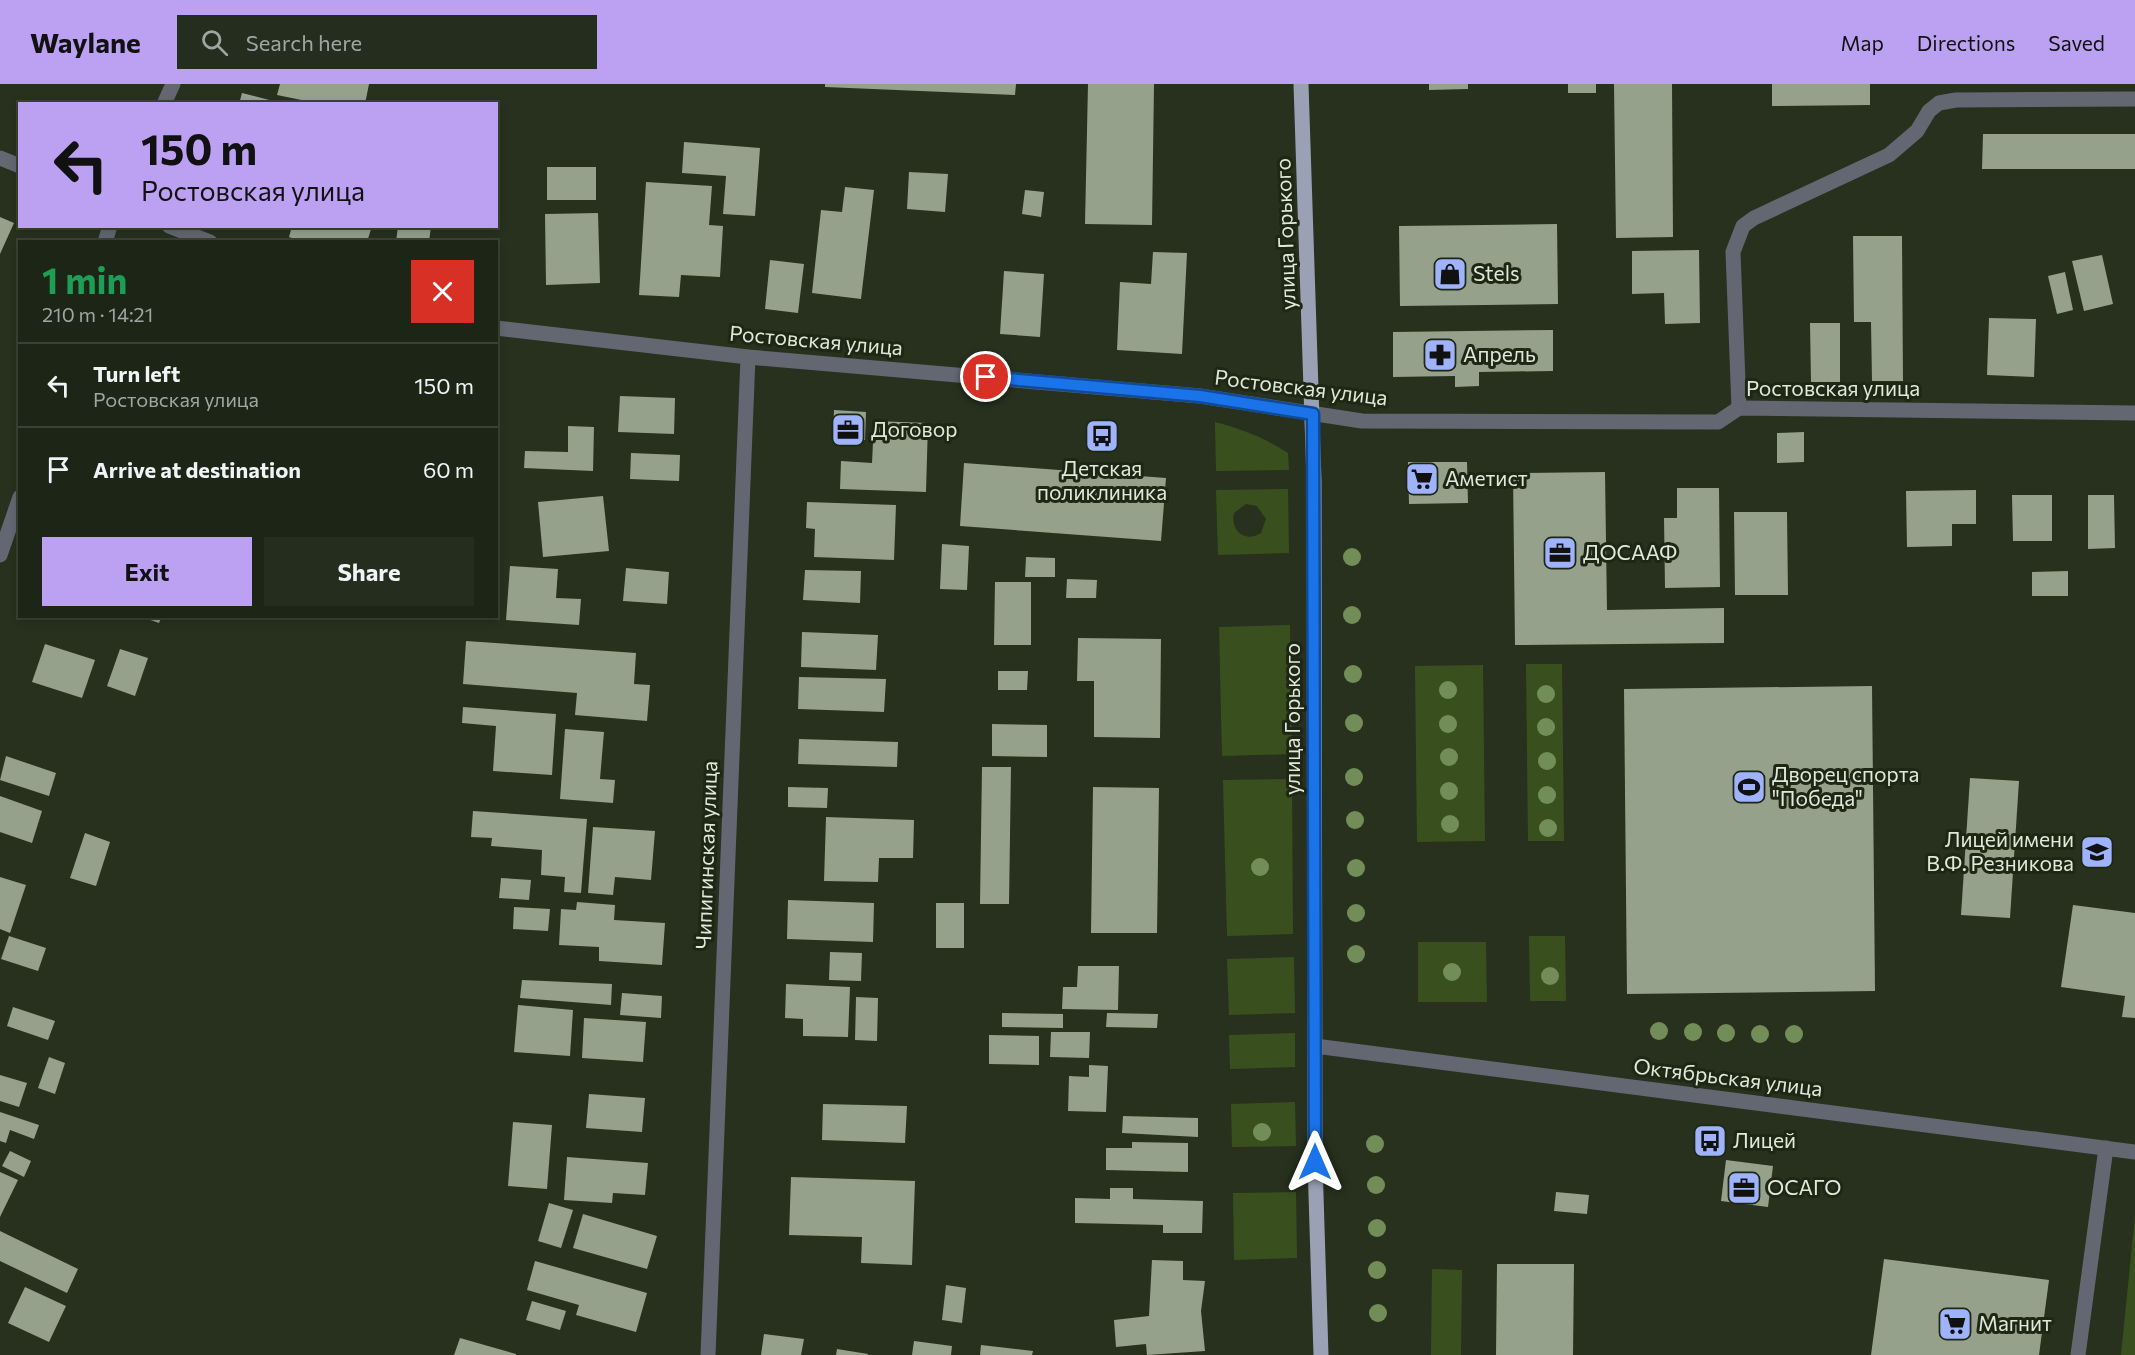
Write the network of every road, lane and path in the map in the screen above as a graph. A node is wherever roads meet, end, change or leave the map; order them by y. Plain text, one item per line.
1 (173, 84) edge
2 (1301, 84) edge
3 (2135, 99) edge
4 (165, 102) edge
5 (0, 158) edge
6 (18, 165) edge
7 (174, 228) edge
8 (205, 240) edge
9 (498, 327) edge
10 (748, 357) junction
11 (1739, 408) junction
12 (2135, 412) edge
13 (1313, 414) junction
14 (18, 503) edge
15 (0, 555) edge
16 (1315, 1046) junction
17 (2106, 1148) junction
18 (2135, 1152) edge
19 (708, 1355) edge
20 (1321, 1355) edge
21 (2078, 1355) edge

1 - 4 street
2 - 13 main road, улица Горького
3 - 11 street
5 - 6 street
7 - 8 street
9 - 10 street, Ростовская улица
10 - 13 street, Ростовская улица
10 - 19 street, Чипигинская улица
11 - 12 street, Ростовская улица
11 - 13 street, Ростовская улица
13 - 16 main road, улица Горького
14 - 15 street
16 - 17 street, Октябрьская улица
16 - 20 main road, улица Горького
17 - 18 street, Октябрьская улица
17 - 21 street

